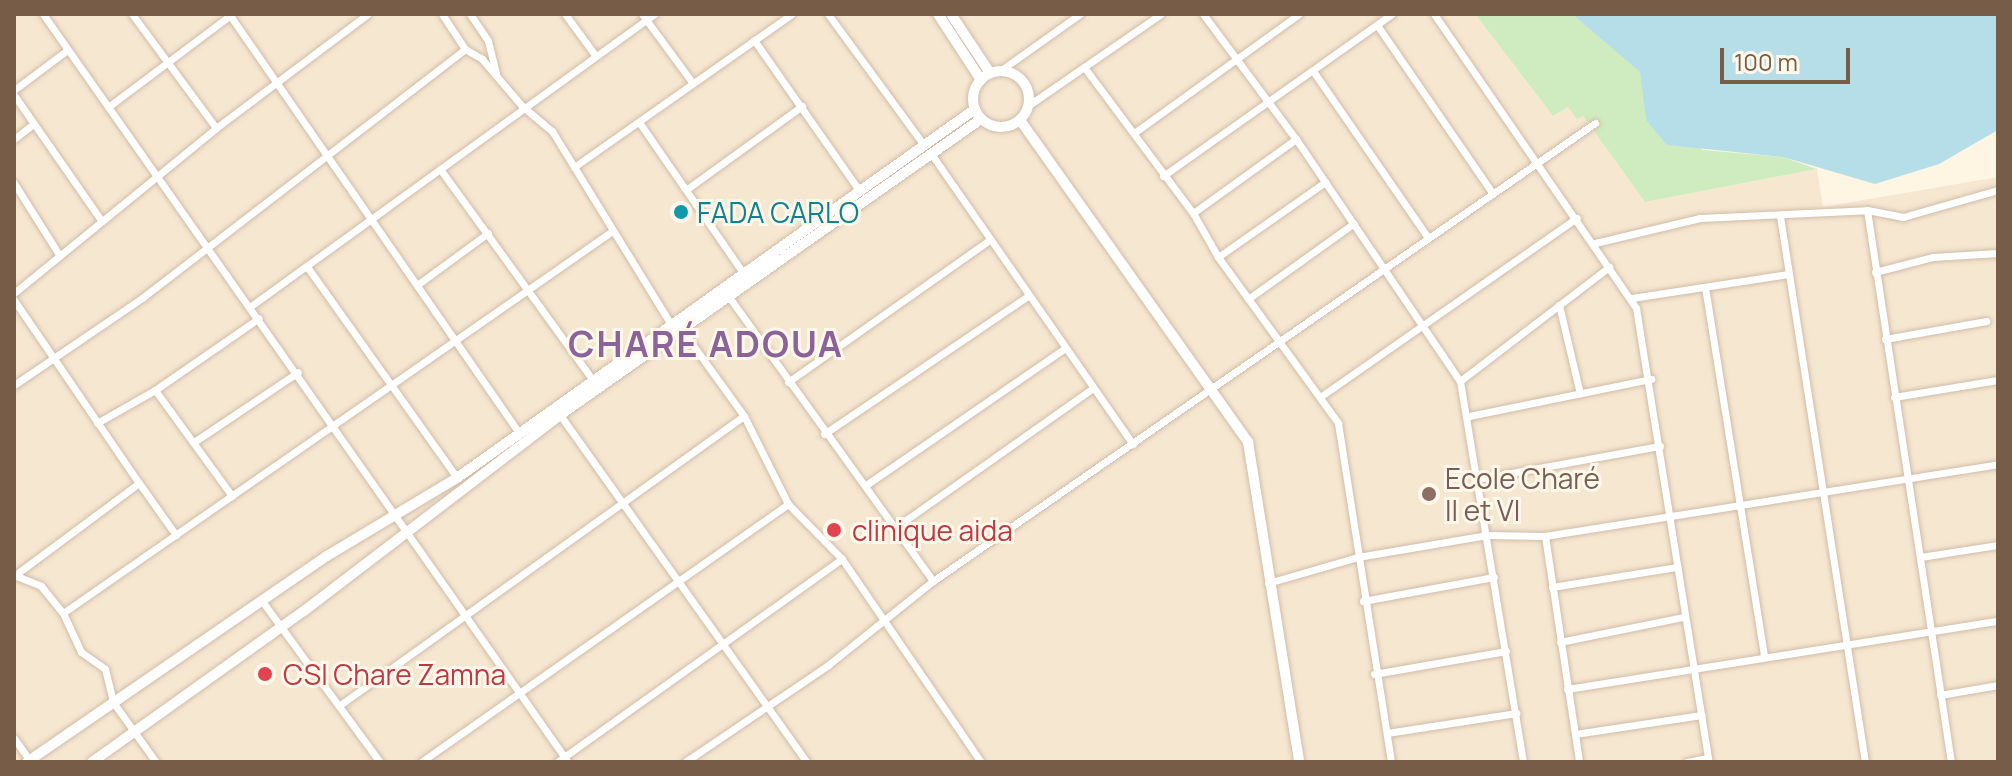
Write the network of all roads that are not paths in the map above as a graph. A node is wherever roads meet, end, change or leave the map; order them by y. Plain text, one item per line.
1 (43, 14) edge
2 (132, 14) edge
3 (230, 14) edge
4 (368, 14) edge
5 (442, 14) edge
6 (470, 14) edge
7 (565, 14) edge
8 (655, 14) edge
9 (792, 14) edge
10 (828, 14) edge
11 (938, 14) edge
12 (951, 14) edge
13 (1080, 14) edge
14 (1161, 14) edge
15 (1203, 14) edge
16 (1299, 14) edge
17 (1392, 14) edge
18 (1434, 14) edge
19 (644, 17) edge
20 (1377, 25) junction
21 (754, 40) junction
22 (465, 49) junction
23 (66, 51) junction
24 (595, 55) junction
25 (1238, 58) junction
26 (168, 64) junction
27 (1084, 67) junction
28 (1313, 71) junction
29 (496, 73) junction
30 (990, 74) junction
31 (692, 82) junction
32 (276, 85) junction
33 (14, 92) edge
34 (1270, 101) junction
35 (1029, 105) junction
36 (522, 106) junction
37 (802, 106) junction
38 (108, 107) junction
39 (978, 114) junction
40 (1020, 120) junction
41 (639, 122) junction
42 (1595, 123) dead end
43 (33, 124) junction
44 (216, 128) junction
45 (1134, 133) junction
46 (14, 139) edge
47 (1296, 139) junction
48 (924, 145) junction
49 (324, 154) junction
50 (932, 155) junction
51 (1536, 160) junction
52 (574, 167) junction
53 (440, 169) junction
54 (156, 176) junction
55 (1163, 176) junction
56 (1325, 182) junction
57 (14, 183) edge
58 (687, 189) junction
59 (859, 190) junction
60 (1998, 190) edge
61 (1491, 191) junction
62 (1867, 210) junction
63 (1193, 213) junction
64 (1780, 216) junction
65 (1577, 218) junction
66 (101, 220) junction
67 (370, 220) junction
68 (1354, 223) junction
69 (611, 232) junction
70 (488, 233) junction
71 (1428, 238) junction
72 (988, 241) junction
73 (1595, 243) junction
74 (207, 247) junction
75 (1998, 253) edge
76 (60, 256) junction
77 (1218, 257) junction
78 (1609, 267) junction
79 (308, 268) junction
80 (1385, 268) junction
81 (1875, 272) junction
82 (743, 273) junction
83 (1788, 274) junction
84 (417, 285) junction
85 (1705, 287) junction
86 (529, 290) junction
87 (14, 293) edge
88 (1028, 296) junction
89 (729, 297) junction
90 (1632, 298) junction
91 (1248, 299) junction
92 (14, 300) edge
93 (1559, 305) junction
94 (251, 306) junction
95 (259, 318) junction
96 (1986, 321) dead end
97 (670, 323) junction
98 (1423, 324) junction
99 (682, 330) junction
100 (1885, 339) junction
101 (455, 340) junction
102 (1277, 342) junction
103 (1065, 348) junction
104 (53, 356) junction
105 (298, 372) junction
106 (1651, 379) junction
107 (593, 380) junction
108 (1998, 380) edge
109 (1460, 381) junction
110 (788, 382) junction
111 (391, 384) junction
112 (14, 385) edge
113 (1211, 387) junction
114 (1093, 388) junction
115 (155, 390) junction
116 (1580, 394) junction
117 (1320, 397) junction
118 (1894, 397) junction
119 (560, 415) junction
120 (744, 416) junction
121 (1469, 416) junction
122 (97, 423) junction
123 (335, 424) junction
124 (519, 433) junction
125 (824, 434) junction
126 (194, 442) junction
127 (1133, 444) junction
128 (1660, 446) junction
129 (1998, 464) edge
130 (457, 478) junction
131 (1478, 479) junction
132 (1907, 481) junction
133 (139, 483) junction
134 (866, 485) junction
135 (1826, 489) junction
136 (232, 496) junction
137 (1741, 501) junction
138 (623, 504) junction
139 (788, 504) junction
140 (398, 513) junction
141 (1669, 514) junction
142 (896, 527) junction
143 (407, 530) junction
144 (176, 535) junction
145 (1487, 535) junction
146 (1545, 536) junction
147 (1998, 545) edge
148 (1358, 557) junction
149 (1921, 557) junction
150 (842, 559) junction
151 (1677, 567) junction
152 (16, 574) edge
153 (1494, 577) junction
154 (676, 581) junction
155 (933, 581) junction
156 (1268, 583) junction
157 (1552, 587) junction
158 (262, 601) junction
159 (1363, 601) junction
160 (63, 613) junction
161 (465, 616) junction
162 (1683, 617) junction
163 (885, 620) junction
164 (1998, 621) edge
165 (281, 626) junction
166 (1931, 629) junction
167 (1560, 642) junction
168 (723, 643) junction
169 (1847, 643) junction
170 (1506, 651) junction
171 (1764, 657) junction
172 (1691, 669) junction
173 (1374, 674) junction
174 (1998, 685) edge
175 (1567, 689) junction
176 (519, 693) junction
177 (1940, 695) junction
178 (113, 702) junction
179 (340, 705) junction
180 (764, 705) junction
181 (1516, 713) junction
182 (1702, 715) junction
183 (136, 732) junction
184 (1387, 733) junction
185 (1575, 734) junction
186 (14, 738) edge
187 (563, 760) edge
188 (1708, 760) edge
189 (29, 761) edge
190 (92, 762) edge
191 (156, 762) edge
192 (380, 762) edge
193 (421, 762) edge
194 (685, 762) edge
195 (807, 762) edge
196 (981, 762) edge
197 (1299, 762) edge
198 (1391, 762) edge
199 (1523, 762) edge
200 (1579, 762) edge
201 (1687, 762) edge
202 (1865, 762) edge
203 (1951, 762) edge

1 - 23 street
2 - 26 street
3 - 26 street
3 - 32 street
4 - 32 street
5 - 22 street
6 - 29 street
7 - 24 street
8 - 19 street
9 - 21 street
10 - 48 street
11 - 30 street
12 - 30 street
13 - 30 street
14 - 27 street
15 - 25 street
16 - 25 street
17 - 20 street
18 - 51 street
19 - 24 street
19 - 31 street
20 - 28 street
20 - 61 street
21 - 31 street
21 - 37 street
22 - 29 street
22 - 49 street
23 - 33 street
23 - 38 street
24 - 36 street
25 - 34 street
25 - 45 street
26 - 38 street
26 - 44 street
27 - 35 street
27 - 45 street
28 - 34 street
28 - 71 street
29 - 36 street
30 - 35 street
30 - 39 street
31 - 41 street
32 - 44 street
32 - 49 street
33 - 43 street
34 - 47 street
34 - 55 street
35 - 40 street
36 - 52 street
36 - 53 street
37 - 58 street
37 - 59 street
38 - 54 street
39 - 40 street
39 - 48 street
39 - 50 street
40 - 113 street
41 - 52 street
41 - 58 street
42 - 51 street
43 - 46 street
43 - 66 street
44 - 54 street
45 - 55 street
47 - 56 street
47 - 63 street
48 - 59 street
49 - 67 street
49 - 74 street
50 - 72 street
50 - 89 street
51 - 61 street
51 - 65 street
52 - 69 street
53 - 67 street
53 - 70 street
54 - 66 street
54 - 74 street
55 - 63 street
56 - 68 street
56 - 77 street
57 - 76 street
58 - 82 street
59 - 82 street
60 - 62 street
61 - 71 street
62 - 64 street
62 - 81 street
63 - 77 street
64 - 73 street
64 - 83 street
65 - 73 street
65 - 98 street
66 - 76 street
67 - 79 street
67 - 84 street
68 - 80 street
68 - 91 street
69 - 86 street
69 - 97 street
70 - 84 street
70 - 86 street
71 - 80 street
72 - 88 street
72 - 110 street
73 - 78 street
74 - 94 street
74 - 104 street
75 - 81 street
76 - 87 street
77 - 91 street
78 - 90 street
78 - 93 street
79 - 94 street
79 - 111 street
80 - 98 street
80 - 102 street
81 - 100 street
82 - 97 street
83 - 85 street
83 - 135 street
84 - 101 street
85 - 90 street
85 - 137 street
86 - 101 street
86 - 107 street
88 - 103 street
88 - 125 street
89 - 99 street
89 - 110 street
90 - 106 street
91 - 102 street
92 - 104 street
93 - 109 street
93 - 116 street
94 - 95 street
95 - 105 street
95 - 115 street
96 - 100 street
97 - 99 street
97 - 107 street
98 - 109 street
98 - 117 street
99 - 119 street
99 - 120 street
100 - 118 street
101 - 111 street
101 - 124 street
102 - 113 street
102 - 117 street
103 - 114 street
103 - 134 street
104 - 112 street
104 - 122 street
105 - 123 street
105 - 126 street
106 - 116 street
106 - 128 street
107 - 124 street
108 - 118 street
109 - 121 street
110 - 125 street
111 - 123 street
111 - 130 street
113 - 127 street
113 - 156 street
114 - 127 street
114 - 142 street
115 - 122 street
115 - 126 street
116 - 121 street
117 - 148 street
118 - 132 street
119 - 138 street
119 - 143 street
120 - 138 street
120 - 139 street
121 - 131 street
122 - 133 street
123 - 136 street
123 - 140 street
124 - 130 street
125 - 134 street
126 - 136 street
127 - 155 street
128 - 131 street
128 - 141 street
129 - 132 street
130 - 140 street
131 - 145 street
132 - 135 street
132 - 149 street
133 - 144 street
133 - 152 street
134 - 142 street
135 - 137 street
135 - 169 street
136 - 144 street
137 - 141 street
137 - 171 street
138 - 154 street
138 - 161 street
139 - 150 street
139 - 154 street
140 - 143 street
140 - 158 street
141 - 146 street
141 - 151 street
142 - 155 street
143 - 161 street
143 - 165 street
144 - 160 street
145 - 146 street
145 - 148 street
145 - 153 street
146 - 157 street
147 - 149 street
148 - 156 street
148 - 159 street
149 - 166 street
150 - 163 street
150 - 168 street
151 - 157 street
151 - 162 street
152 - 160 street
153 - 159 street
153 - 170 street
154 - 168 street
154 - 176 street
155 - 163 street
156 - 197 street
157 - 167 street
158 - 165 street
158 - 178 street
159 - 173 street
160 - 178 street
161 - 176 street
161 - 179 street
162 - 167 street
162 - 172 street
163 - 180 street
163 - 196 street
164 - 166 street
165 - 179 street
165 - 183 street
166 - 169 street
166 - 177 street
167 - 175 street
168 - 180 street
168 - 187 street
169 - 171 street
169 - 202 street
170 - 173 street
170 - 181 street
171 - 172 street
172 - 175 street
172 - 182 street
173 - 184 street
174 - 177 street
175 - 185 street
176 - 187 street
176 - 193 street
177 - 203 street
178 - 183 street
178 - 189 street
179 - 192 street
180 - 194 street
180 - 195 street
181 - 184 street
181 - 199 street
182 - 185 street
182 - 188 street
183 - 190 street
183 - 191 street
184 - 198 street
185 - 200 street
186 - 189 street
188 - 201 street

